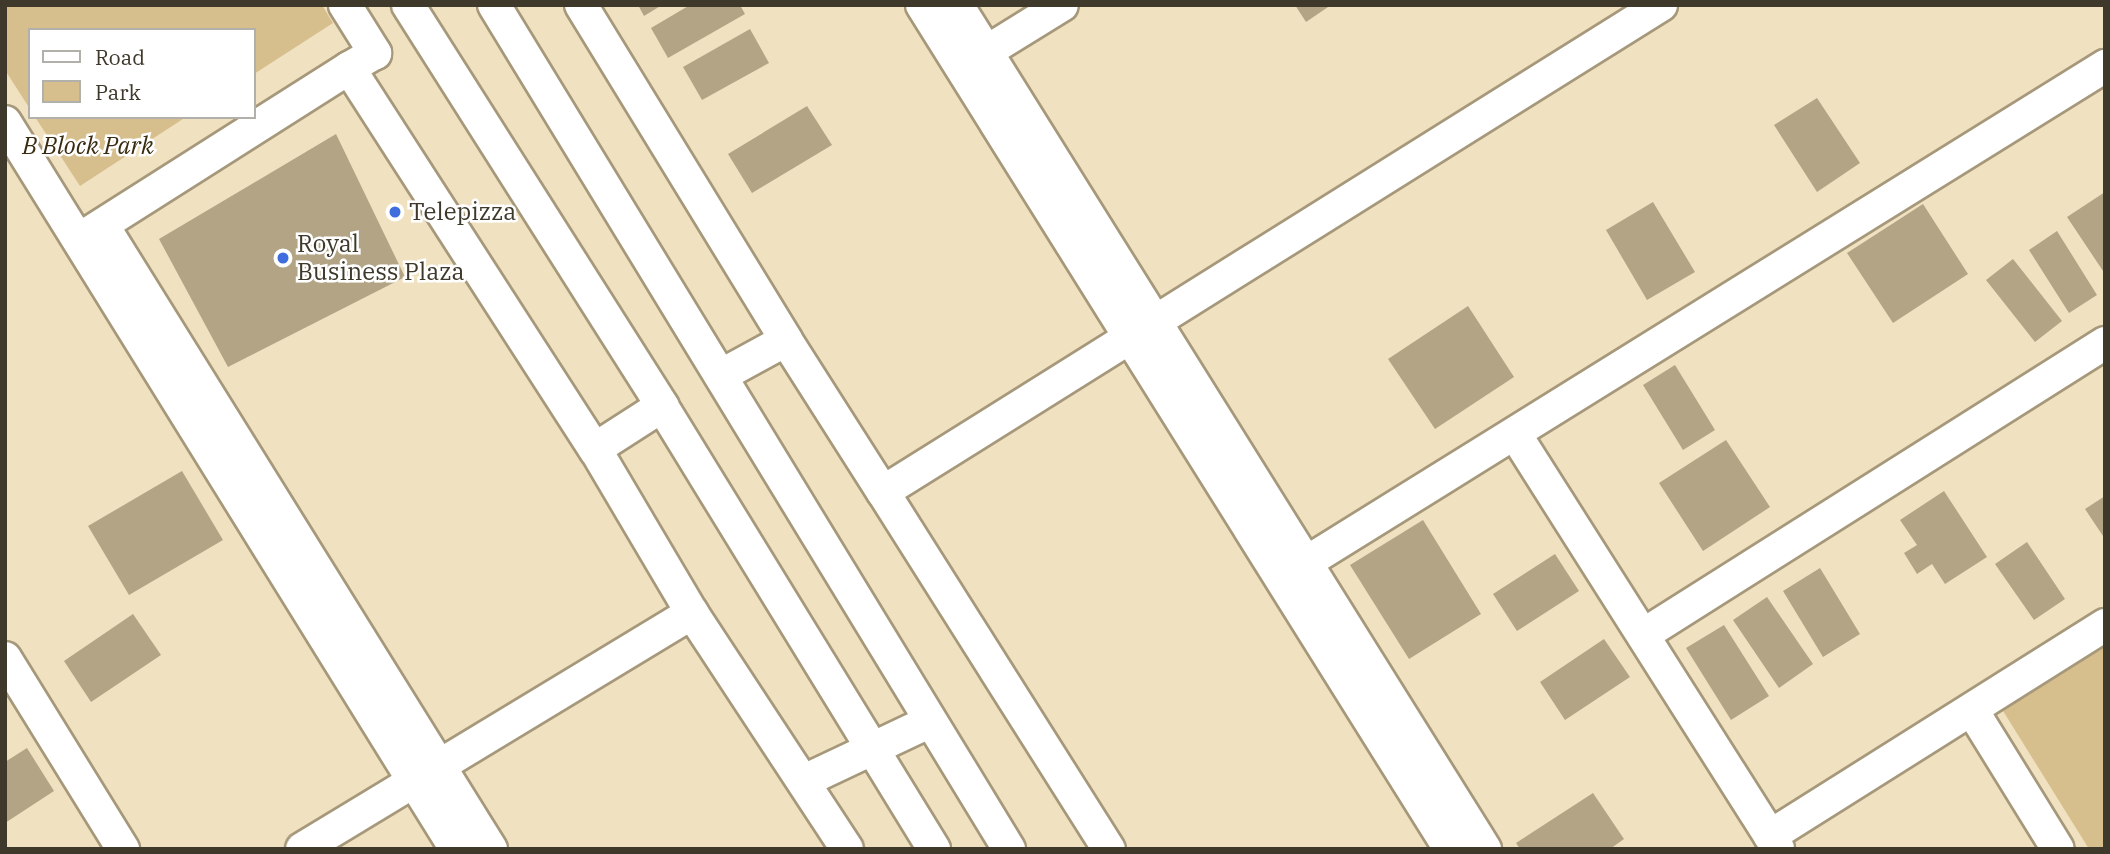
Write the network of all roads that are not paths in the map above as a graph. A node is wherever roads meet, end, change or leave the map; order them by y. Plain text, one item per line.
1 (345, 5) edge
2 (408, 5) edge
3 (494, 5) edge
4 (581, 5) edge
5 (922, 5) edge
6 (957, 5) edge
7 (1062, 5) edge
8 (1661, 5) edge
9 (986, 52) junction
10 (2105, 66) edge
11 (349, 68) junction
12 (5, 122) edge
13 (91, 233) junction
14 (1142, 326) junction
15 (786, 340) junction
16 (2105, 343) edge
17 (722, 375) junction
18 (662, 406) junction
19 (1515, 434) junction
20 (595, 449) junction
21 (883, 492) junction
22 (1307, 562) junction
23 (692, 614) junction
24 (2105, 625) edge
25 (1643, 635) junction
26 (5, 658) edge
27 (1972, 710) junction
28 (929, 722) junction
29 (871, 750) junction
30 (426, 773) junction
31 (804, 780) junction
32 (1774, 843) edge
33 (123, 849) edge
34 (302, 849) edge
35 (456, 849) edge
36 (491, 849) edge
37 (847, 849) edge
38 (934, 849) edge
39 (1009, 849) edge
40 (1109, 849) edge
41 (1450, 849) edge
42 (1485, 849) edge
43 (2058, 849) edge

1 - 11 street
2 - 18 street
3 - 17 street
4 - 15 street
5 - 14 street
6 - 9 street
7 - 9 street
8 - 14 street
9 - 14 street
10 - 19 street
11 - 13 street
11 - 20 street
12 - 13 street
13 - 30 street
14 - 21 street
14 - 22 street
14 - 41 street
15 - 17 street
15 - 21 street
16 - 25 street
17 - 28 street
18 - 20 street
18 - 29 street
19 - 22 street
19 - 25 street
20 - 23 street
21 - 40 street
22 - 42 street
23 - 30 street
23 - 31 street
24 - 27 street
25 - 32 street
26 - 33 street
27 - 32 street
27 - 43 street
28 - 29 street
28 - 39 street
29 - 31 street
29 - 38 street
30 - 34 street
30 - 35 street
30 - 36 street
31 - 37 street

